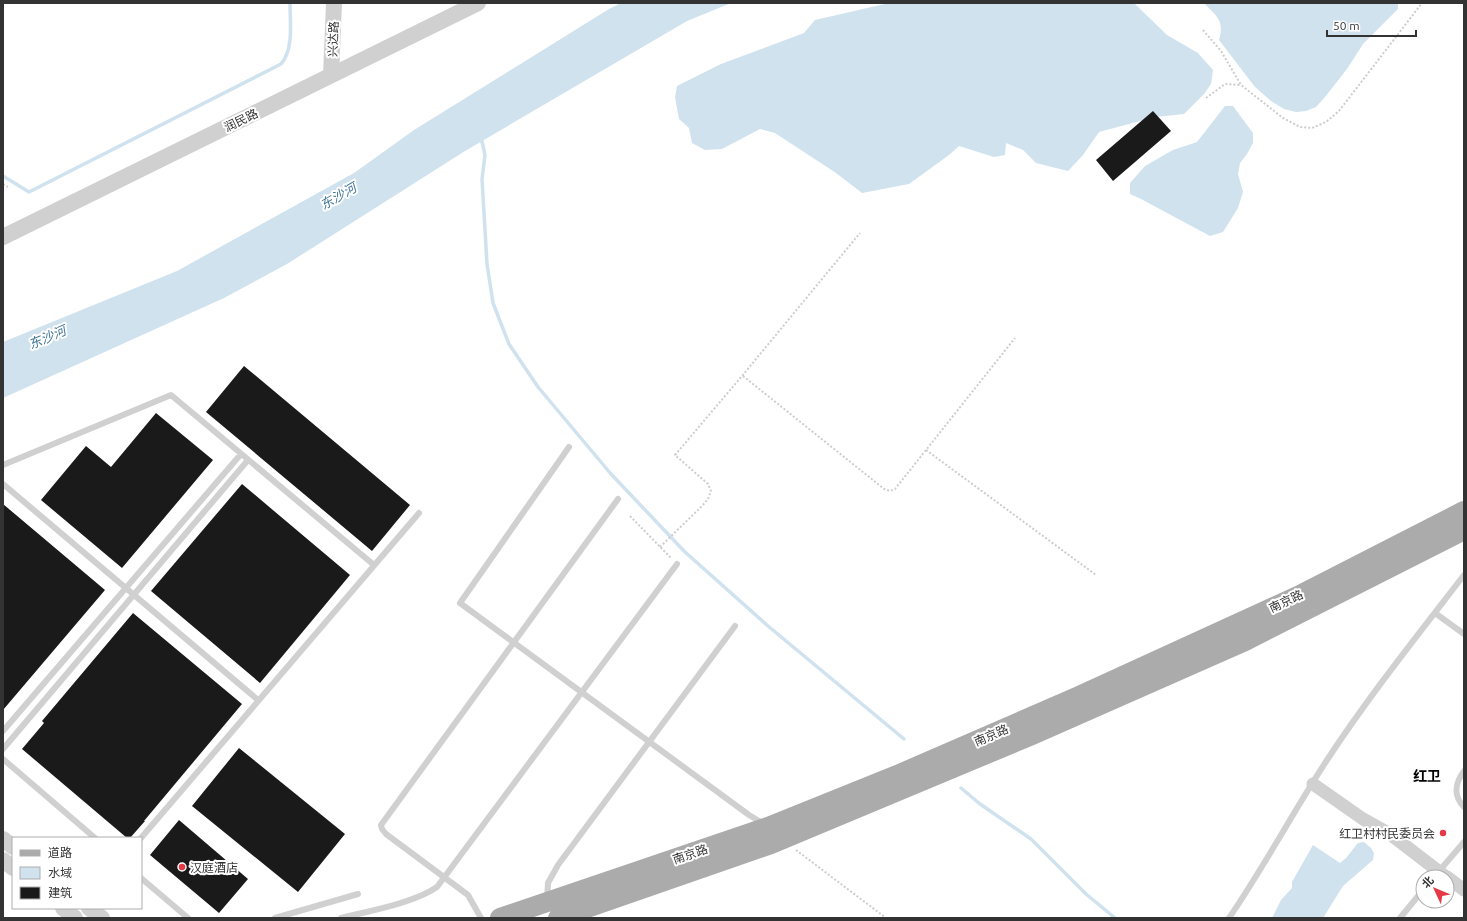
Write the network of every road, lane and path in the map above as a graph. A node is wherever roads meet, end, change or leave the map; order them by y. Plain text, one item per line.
1 (334, 3) edge
2 (478, 3) edge
3 (1422, 3) edge
4 (1203, 30) dead end
5 (332, 75) junction
6 (1241, 85) junction
7 (1206, 98) dead end
8 (3, 184) edge
9 (8, 187) dead end
10 (860, 233) dead end
11 (3, 237) edge
12 (1015, 338) dead end
13 (742, 376) junction
14 (569, 447) dead end
15 (926, 450) junction
16 (241, 454) junction
17 (248, 460) junction
18 (3, 465) edge
19 (3, 484) edge
20 (618, 499) dead end
21 (1464, 511) edge
22 (419, 513) dead end
23 (630, 516) dead end
24 (1464, 530) edge
25 (660, 547) junction
26 (677, 564) joint
27 (374, 565) junction
28 (1096, 575) dead end
29 (1464, 575) edge
30 (126, 588) junction
31 (134, 595) junction
32 (1435, 613) junction
33 (735, 626) dead end
34 (1464, 634) edge
35 (514, 642) junction
36 (582, 692) junction
37 (258, 700) junction
38 (3, 731) edge
39 (649, 741) junction
40 (3, 749) edge
41 (3, 759) edge
42 (1464, 771) edge
43 (1313, 784) junction
44 (1464, 807) edge
45 (775, 833) junction
46 (94, 837) edge
47 (141, 837) edge
48 (3, 839) edge
49 (1464, 842) edge
50 (12, 846) edge
51 (3, 860) edge
52 (12, 867) edge
53 (1433, 869) edge
54 (1447, 869) edge
55 (444, 878) junction
56 (142, 879) edge
57 (1455, 884) edge
58 (1464, 890) edge
59 (358, 894) dead end
60 (1415, 900) edge
61 (64, 909) edge
62 (90, 909) edge
63 (552, 910) edge
64 (75, 918) edge
65 (102, 918) edge
66 (188, 918) edge
67 (275, 918) edge
68 (341, 918) edge
69 (481, 918) edge
70 (500, 918) edge
71 (886, 918) edge
72 (1229, 918) edge
73 (1400, 918) edge

1 - 5 street, 兴达路
2 - 5 street, 润民路
3 - 6 path
4 - 6 path
5 - 11 street, 润民路
6 - 7 path
8 - 9 path
10 - 13 path
12 - 15 path
13 - 15 path
13 - 25 path
14 - 35 lane
15 - 28 path
16 - 17 lane
16 - 18 lane
16 - 30 lane
17 - 27 lane
17 - 31 lane
19 - 30 lane
20 - 35 lane
21 - 45 main road, 南京路
22 - 27 lane
23 - 25 path
24 - 45 main road, 南京路
25 - 26 path
26 - 36 lane
27 - 37 lane
29 - 32 lane
30 - 31 lane
30 - 38 lane
31 - 37 lane
31 - 40 lane
32 - 34 lane
32 - 43 lane
33 - 39 lane
35 - 36 lane
35 - 55 lane
36 - 39 lane
36 - 55 lane
37 - 47 lane
39 - 45 lane
39 - 63 lane
41 - 46 lane
42 - 44 lane
43 - 53 street
43 - 72 lane
45 - 63 main road, 南京路
45 - 71 path
48 - 50 street
49 - 54 lane
51 - 52 street
55 - 68 lane
55 - 69 lane
56 - 66 lane
57 - 58 street
59 - 67 lane
60 - 73 lane
61 - 64 street
62 - 65 street
63 - 70 main road, 南京路

